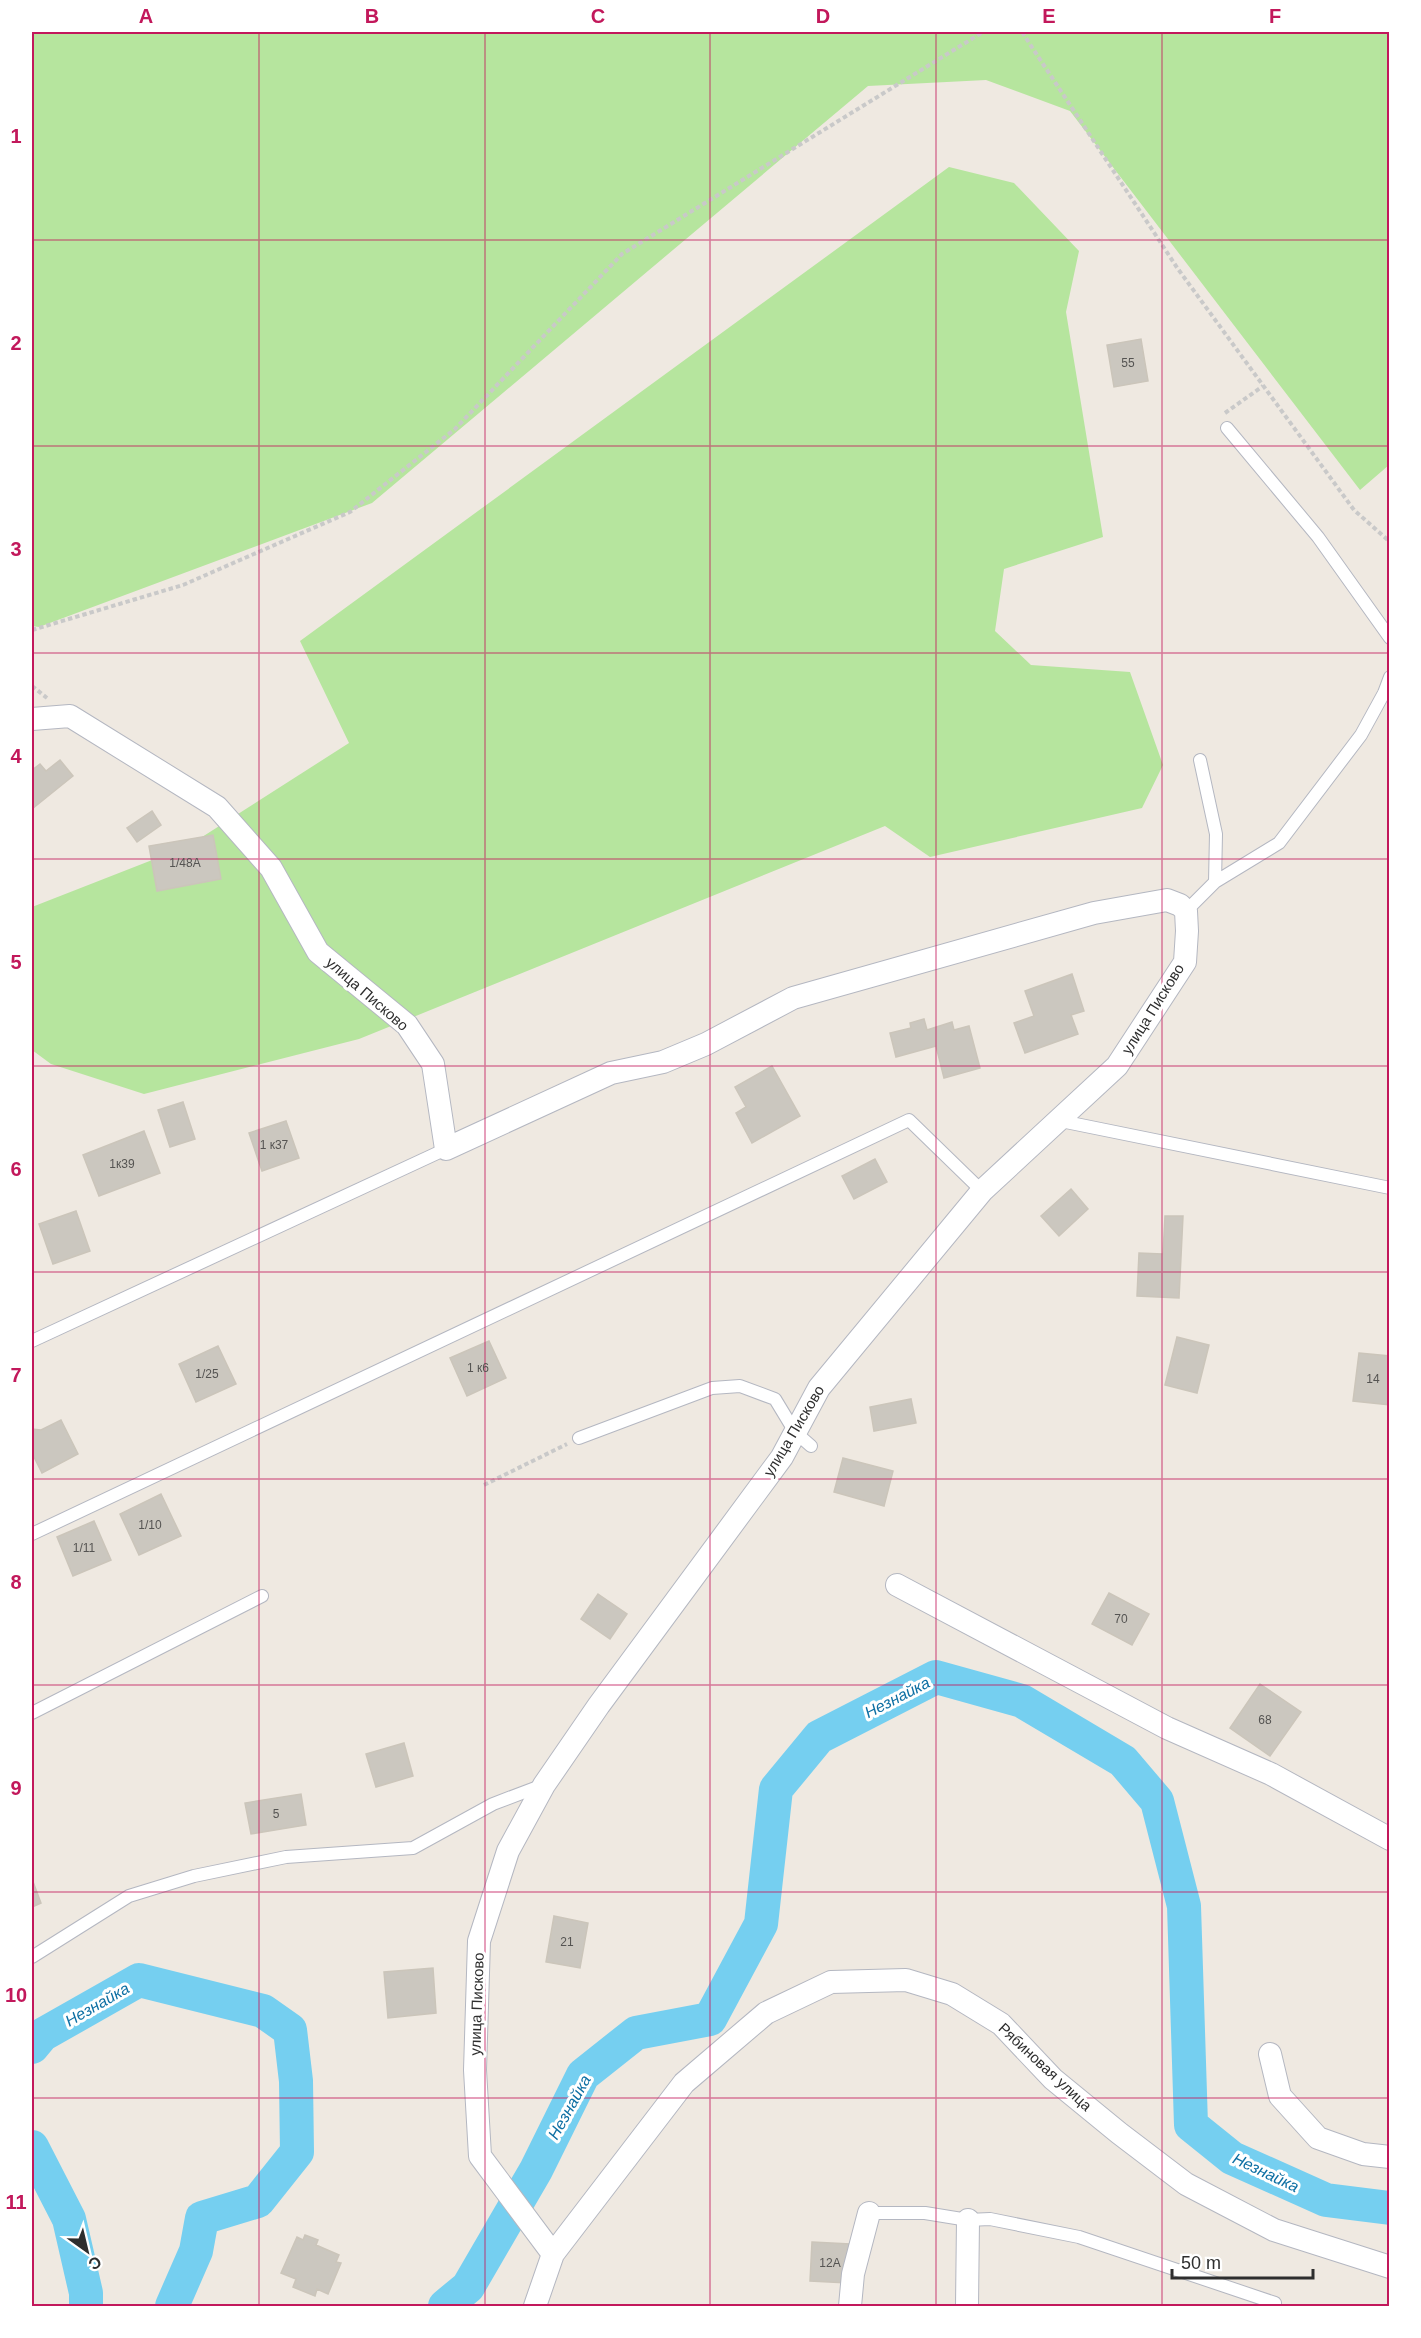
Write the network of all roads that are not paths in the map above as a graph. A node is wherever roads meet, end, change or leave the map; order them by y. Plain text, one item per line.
1 (1227, 428) road end
2 (1389, 638) edge
3 (1389, 676) edge
4 (32, 719) edge
5 (1200, 760) dead end
6 (1215, 882) junction
7 (1186, 910) junction
8 (1056, 1120) junction
9 (446, 1149) junction
10 (1389, 1188) edge
11 (982, 1191) junction
12 (32, 1341) edge
13 (579, 1438) road end
14 (803, 1439) junction
15 (32, 1534) edge
16 (897, 1585) dead end
17 (262, 1596) dead end
18 (32, 1713) edge
19 (544, 1785) junction
20 (1389, 1839) edge
21 (32, 1956) edge
22 (1270, 2054) dead end
23 (1389, 2157) edge
24 (870, 2213) joint
25 (968, 2220) junction
26 (553, 2254) junction
27 (1389, 2267) edge
28 (1275, 2303) dead end
29 (535, 2307) edge
30 (850, 2307) edge
31 (967, 2307) edge

1 - 2 lane
3 - 6 lane
4 - 9 street, улица Писково
5 - 6 lane
6 - 7 lane
7 - 8 street, улица Писково
7 - 9 street
8 - 10 lane
8 - 11 street, улица Писково
9 - 12 lane
11 - 14 street, улица Писково
11 - 15 lane
13 - 14 lane
14 - 19 street, улица Писково
16 - 20 street
17 - 18 lane
19 - 21 lane
19 - 26 street, улица Писково
22 - 23 street
24 - 25 lane
24 - 30 street
25 - 28 lane
25 - 31 street
26 - 27 street, Рябиновая улица
26 - 29 street, Рябиновая улица

